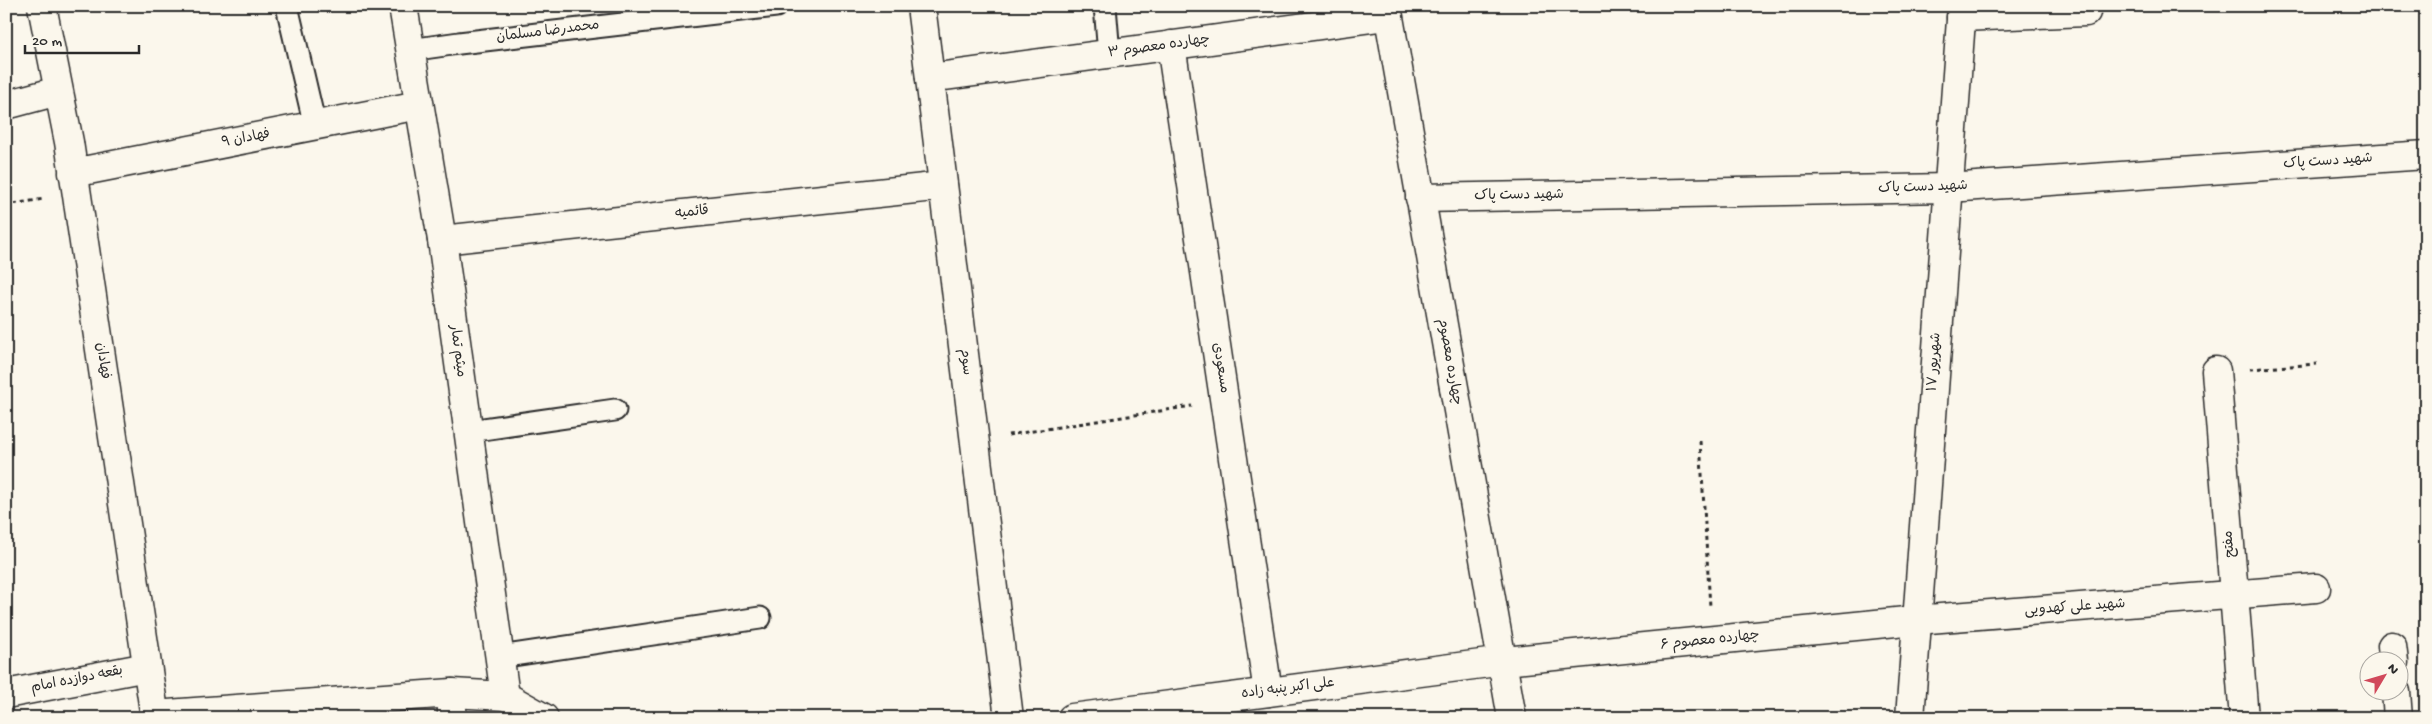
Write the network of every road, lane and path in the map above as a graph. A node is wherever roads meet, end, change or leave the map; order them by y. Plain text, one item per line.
1 (42, 6) edge
2 (288, 6) edge
3 (403, 6) edge
4 (776, 6) edge
5 (921, 6) edge
6 (1105, 6) edge
7 (1387, 11) edge
8 (1961, 11) edge
9 (2086, 12) dead end
10 (1172, 45) junction
11 (410, 50) junction
12 (1109, 54) junction
13 (930, 78) junction
14 (58, 91) junction
15 (6, 105) edge
16 (419, 105) junction
17 (315, 126) junction
18 (2426, 155) edge
19 (73, 173) junction
20 (943, 186) junction
21 (1948, 188) junction
22 (1420, 198) junction
23 (442, 240) junction
24 (2317, 364) dead end
25 (2216, 371) joint
26 (1225, 401) junction
27 (615, 410) dead end
28 (469, 431) junction
29 (974, 441) junction
30 (1700, 441) dead end
31 (2316, 588) dead end
32 (2234, 596) junction
33 (760, 618) dead end
34 (1916, 620) junction
35 (1712, 641) junction
36 (500, 657) junction
37 (1504, 662) junction
38 (147, 667) junction
39 (1268, 692) junction
40 (6, 694) edge
41 (505, 696) junction
42 (2397, 702) edge
43 (452, 706) edge
44 (155, 716) edge
45 (1099, 716) edge
46 (544, 718) edge
47 (1009, 718) edge
48 (1072, 718) edge
49 (1512, 718) edge
50 (1910, 718) edge
51 (2244, 718) edge
52 (2398, 718) edge

1 - 14 street, فهادان
2 - 17 lane
3 - 11 street, میثم تمار
4 - 11 lane, محمدرضا مسلمان
5 - 13 street, سوم
6 - 12 lane
7 - 10 street, چهارده معصوم ۳
7 - 22 street, چهارده معصوم
8 - 9 street
8 - 21 street, ۱۷ شهریور
10 - 12 street, چهارده معصوم ۳
10 - 26 street, مسعودی
11 - 16 street, میثم تمار
12 - 13 street, چهارده معصوم ۳
13 - 20 street, سوم
14 - 15 street
14 - 19 street, فهادان
16 - 17 street, فهادان ۹
16 - 23 street, میثم تمار
17 - 19 street, فهادان ۹
18 - 21 street, شهید دست پاک
19 - 38 street, فهادان
20 - 23 street, قائمیه
20 - 29 street, سوم
21 - 22 street, شهید دست پاک
21 - 34 street, ۱۷ شهریور
22 - 37 street, چهارده معصوم
23 - 28 street, میثم تمار
24 - 25 path
25 - 32 street, مفتح
26 - 29 path
26 - 39 street, مسعودی
27 - 28 lane
28 - 36 street, میثم تمار
29 - 47 street, سوم
30 - 35 path
31 - 32 street, شهید علی کهدویی
32 - 34 street, شهید علی کهدویی
32 - 51 street, مفتح
33 - 36 lane
34 - 35 street, چهارده معصوم ۶
34 - 50 street, ۱۷ شهریور
35 - 37 street, چهارده معصوم ۶
36 - 41 street, میثم تمار
37 - 39 street, علی اکبر پنبه زاده
37 - 49 street, چهارده معصوم
38 - 40 street, بقعه دوازده امام
38 - 44 street, فهادان
39 - 45 street, علی اکبر پنبه زاده
41 - 43 street
41 - 46 street
42 - 52 street
43 - 44 street
45 - 48 street, علی اکبر پنبه زاده

